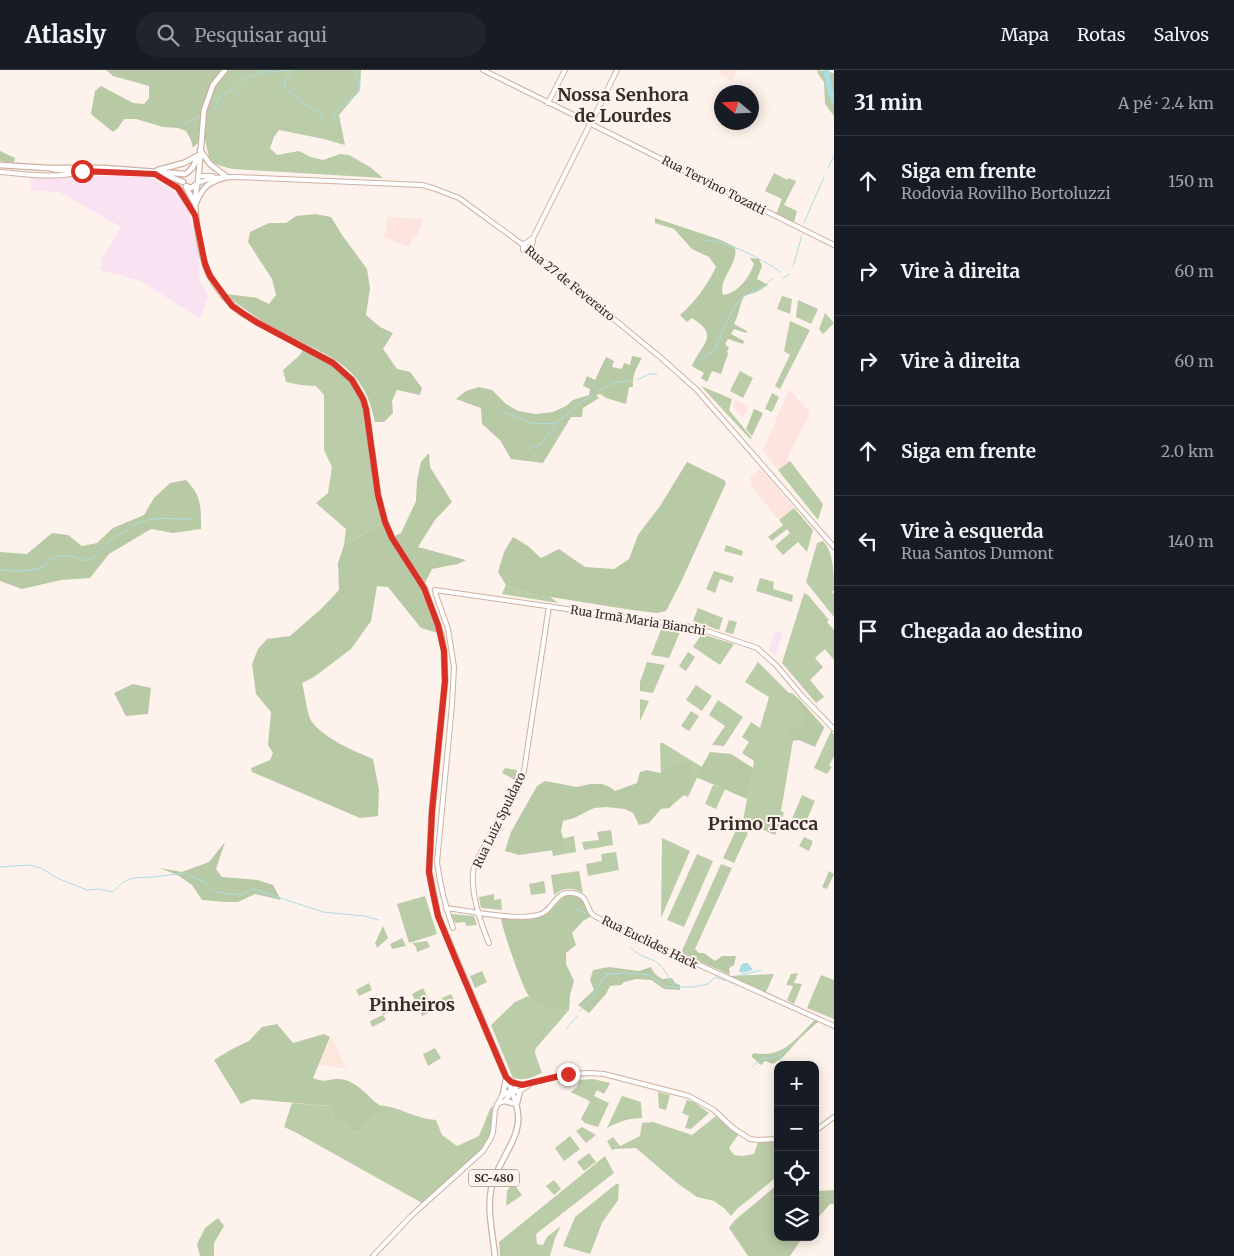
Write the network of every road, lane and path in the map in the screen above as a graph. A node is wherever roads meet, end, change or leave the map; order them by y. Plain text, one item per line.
1 (225, 70) edge
2 (483, 70) edge
3 (565, 70) edge
4 (617, 70) edge
5 (548, 103) junction
6 (590, 123) junction
7 (199, 153) junction
8 (0, 165) edge
9 (47, 168) junction
10 (82, 171) junction
11 (0, 172) edge
12 (155, 173) junction
13 (186, 173) junction
14 (198, 176) junction
15 (227, 177) junction
16 (184, 184) junction
17 (198, 184) junction
18 (195, 206) junction
19 (195, 215) junction
20 (533, 238) junction
21 (524, 244) junction
22 (834, 245) edge
23 (530, 248) junction
24 (834, 547) edge
25 (549, 606) junction
26 (834, 729) edge
27 (446, 908) junction
28 (478, 912) junction
29 (453, 928) dead end
30 (489, 943) dead end
31 (834, 1026) edge
32 (506, 1077) junction
33 (531, 1084) junction
34 (522, 1085) junction
35 (520, 1091) junction
36 (512, 1092) junction
37 (503, 1094) junction
38 (505, 1101) junction
39 (497, 1104) junction
40 (516, 1104) junction
41 (834, 1117) edge
42 (819, 1128) edge
43 (774, 1139) edge
44 (373, 1256) edge
45 (495, 1256) edge

1 - 7 main road
2 - 5 street, Rua Tervino Tozatti
3 - 5 street
4 - 6 street
5 - 6 street, Rua Tervino Tozatti
6 - 20 street
6 - 22 street, Rua Tervino Tozatti
7 - 12 main road
7 - 13 main road
7 - 14 main road
7 - 15 main road
8 - 9 main road
9 - 10 main road
9 - 12 main road
10 - 11 street
10 - 12 main road
12 - 13 main road
12 - 16 main road
12 - 19 main road
13 - 14 main road
13 - 16 main road
14 - 15 street, Rua 27 de Fevereiro
14 - 17 main road
15 - 17 street, Rua 27 de Fevereiro
15 - 18 main road
15 - 21 street, Rua 27 de Fevereiro
16 - 17 main road
16 - 18 main road, SC-480
17 - 18 main road, SC-480
18 - 19 main road, SC-480
19 - 32 main road, SC-480
20 - 21 street
20 - 23 street
21 - 23 street, Rua 27 de Fevereiro
23 - 24 street, Rua 27 de Fevereiro
25 - 26 street, Rua Irmã Maria Bianchi
25 - 27 street, Rua Irmã Maria Bianchi
25 - 28 street, Rua Luiz Spuldaro
27 - 28 street, Rua Euclides Hack
27 - 29 street
28 - 30 street, Rua Luiz Spuldaro
28 - 31 street, Rua Euclides Hack
32 - 34 main road
32 - 36 main road, SC-480
32 - 37 main road
33 - 34 street
33 - 35 street
33 - 43 street
34 - 36 street
35 - 36 street
35 - 40 main road
36 - 37 street
36 - 38 street
36 - 40 main road, SC-480
37 - 39 street
38 - 39 street
38 - 40 main road
39 - 44 street
40 - 45 main road, SC-480
41 - 42 street

